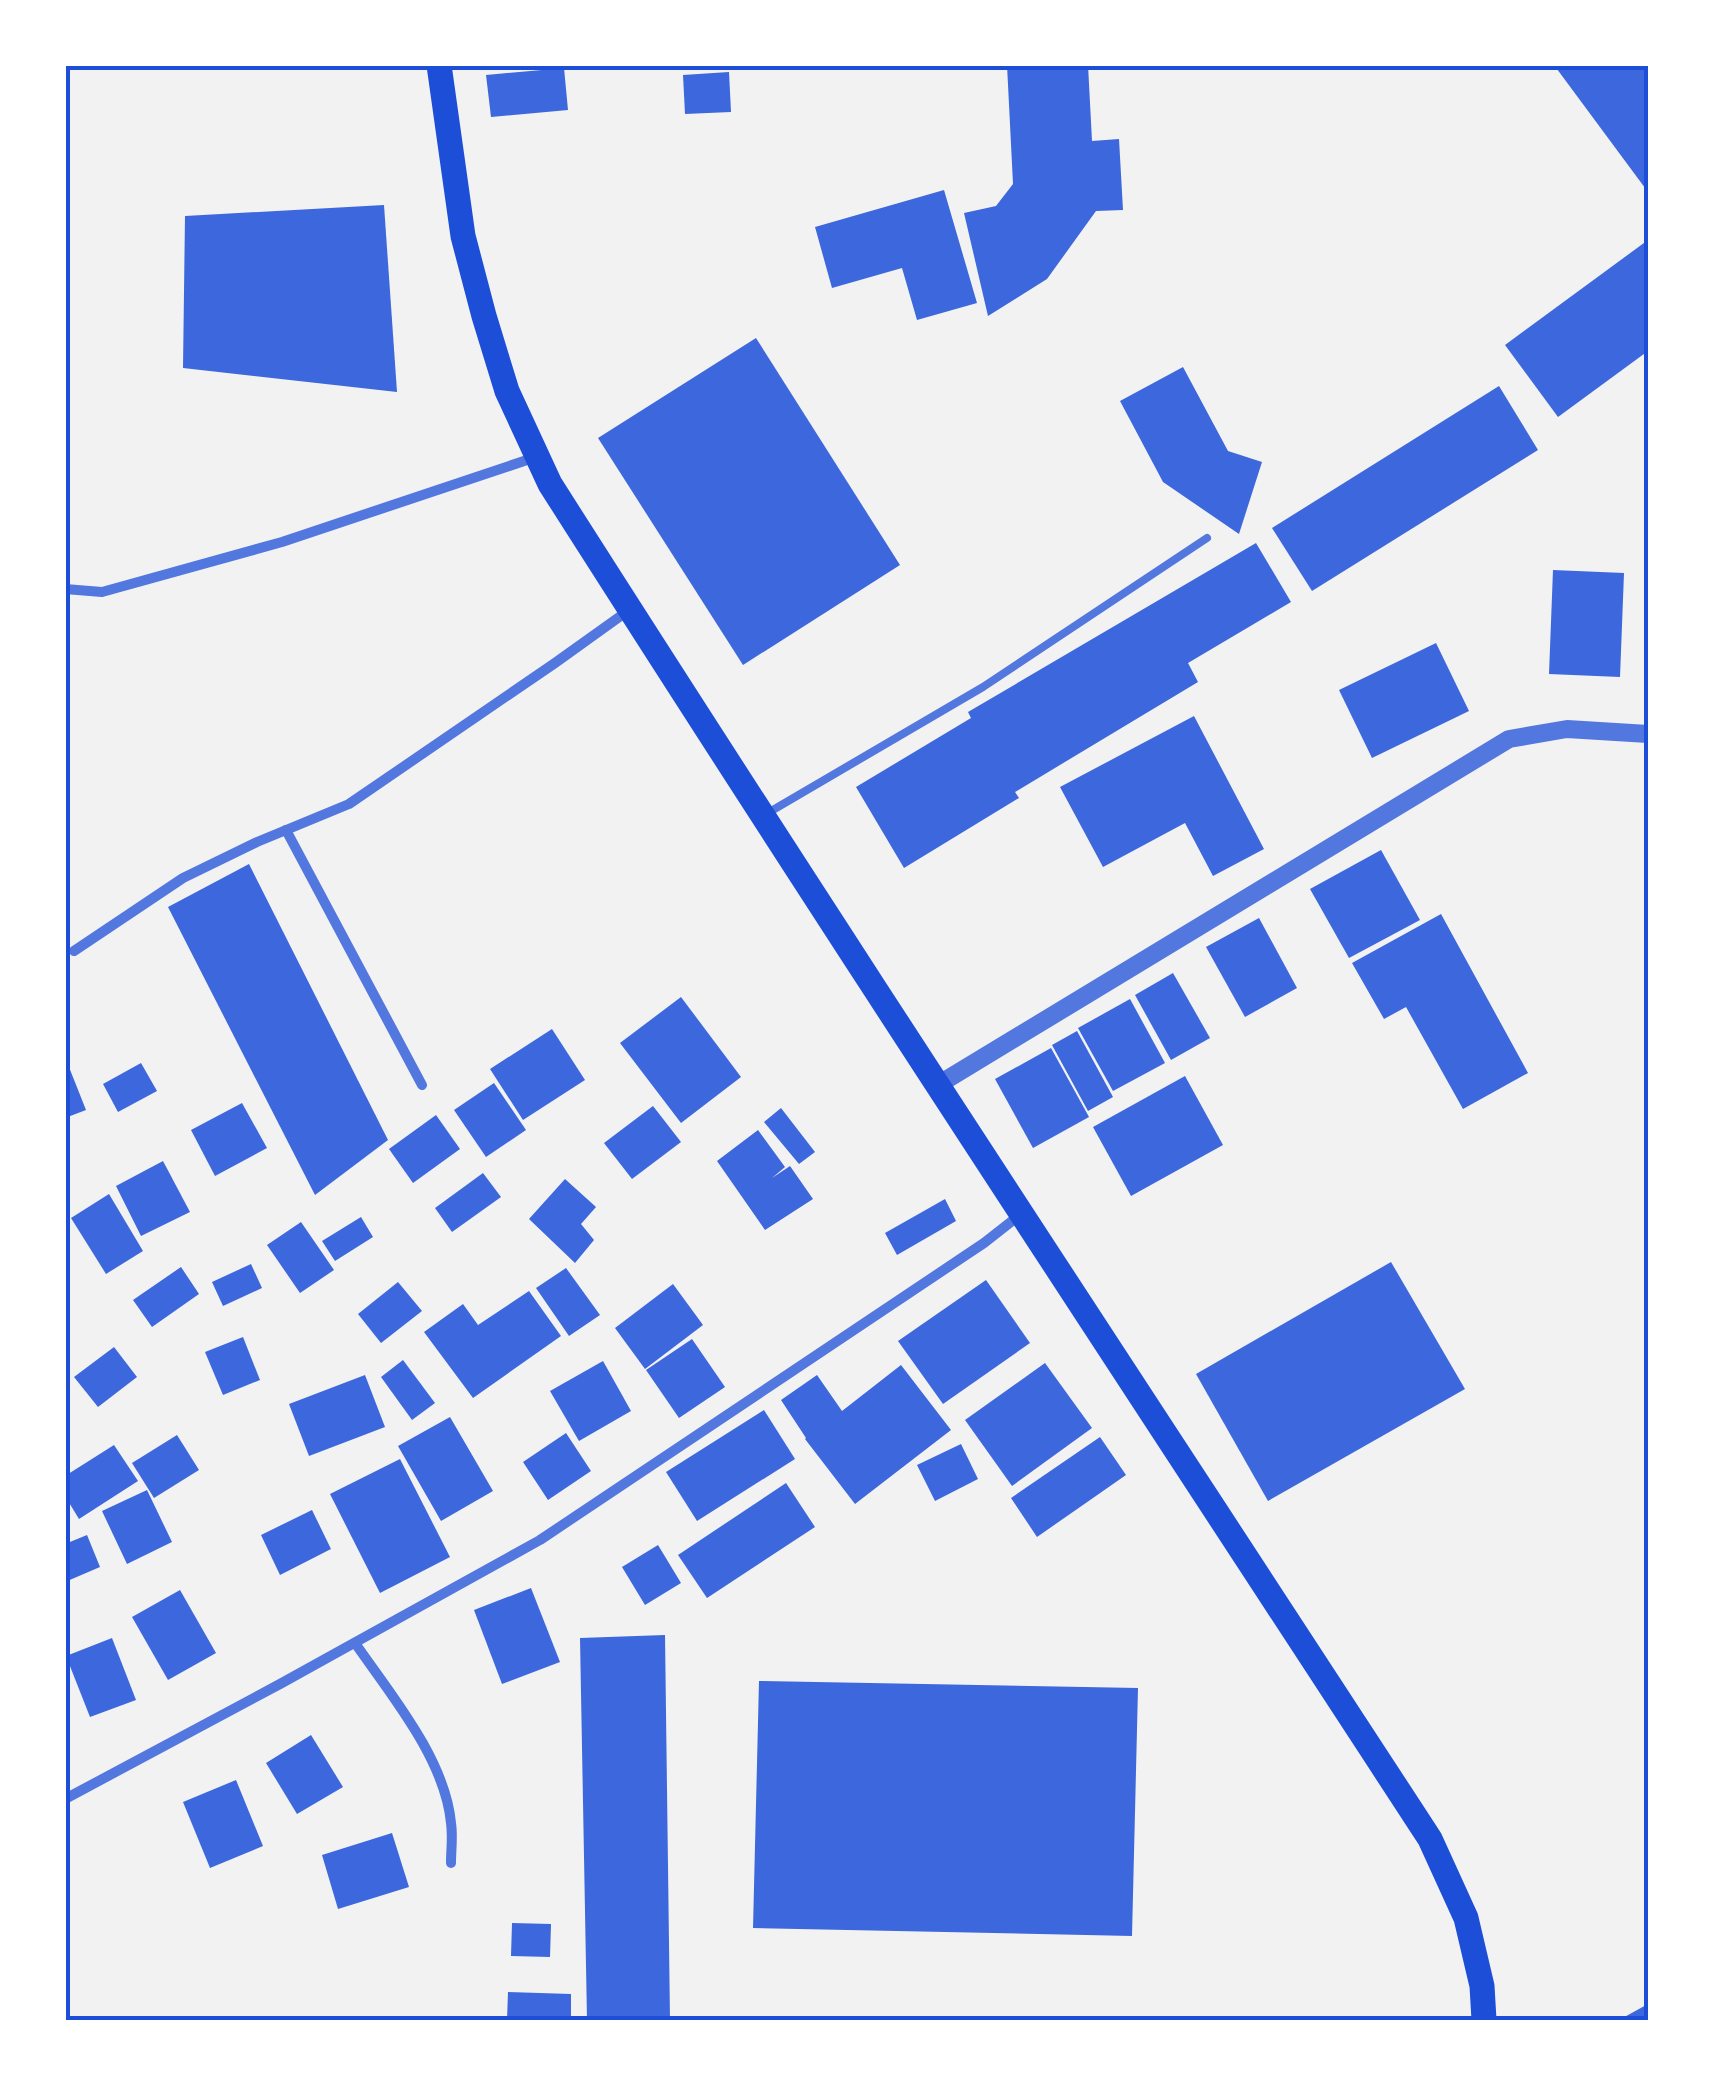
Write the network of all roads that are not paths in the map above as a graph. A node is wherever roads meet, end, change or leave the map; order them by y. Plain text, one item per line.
1 (439, 65) edge
2 (537, 457) junction
3 (1207, 538) dead end
4 (65, 589) edge
5 (630, 610) junction
6 (1648, 734) edge
7 (762, 816) junction
8 (286, 830) junction
9 (74, 951) dead end
10 (422, 1085) dead end
11 (936, 1086) junction
12 (1022, 1214) junction
13 (355, 1643) junction
14 (65, 1799) edge
15 (451, 1863) dead end
16 (1484, 2020) edge

1 - 2 main road
2 - 4 street
2 - 5 main road
3 - 7 lane
5 - 7 main road
5 - 8 street
6 - 11 street
7 - 11 main road
8 - 9 street
8 - 10 street
11 - 12 main road
12 - 13 street
12 - 16 main road
13 - 14 street
13 - 15 street

